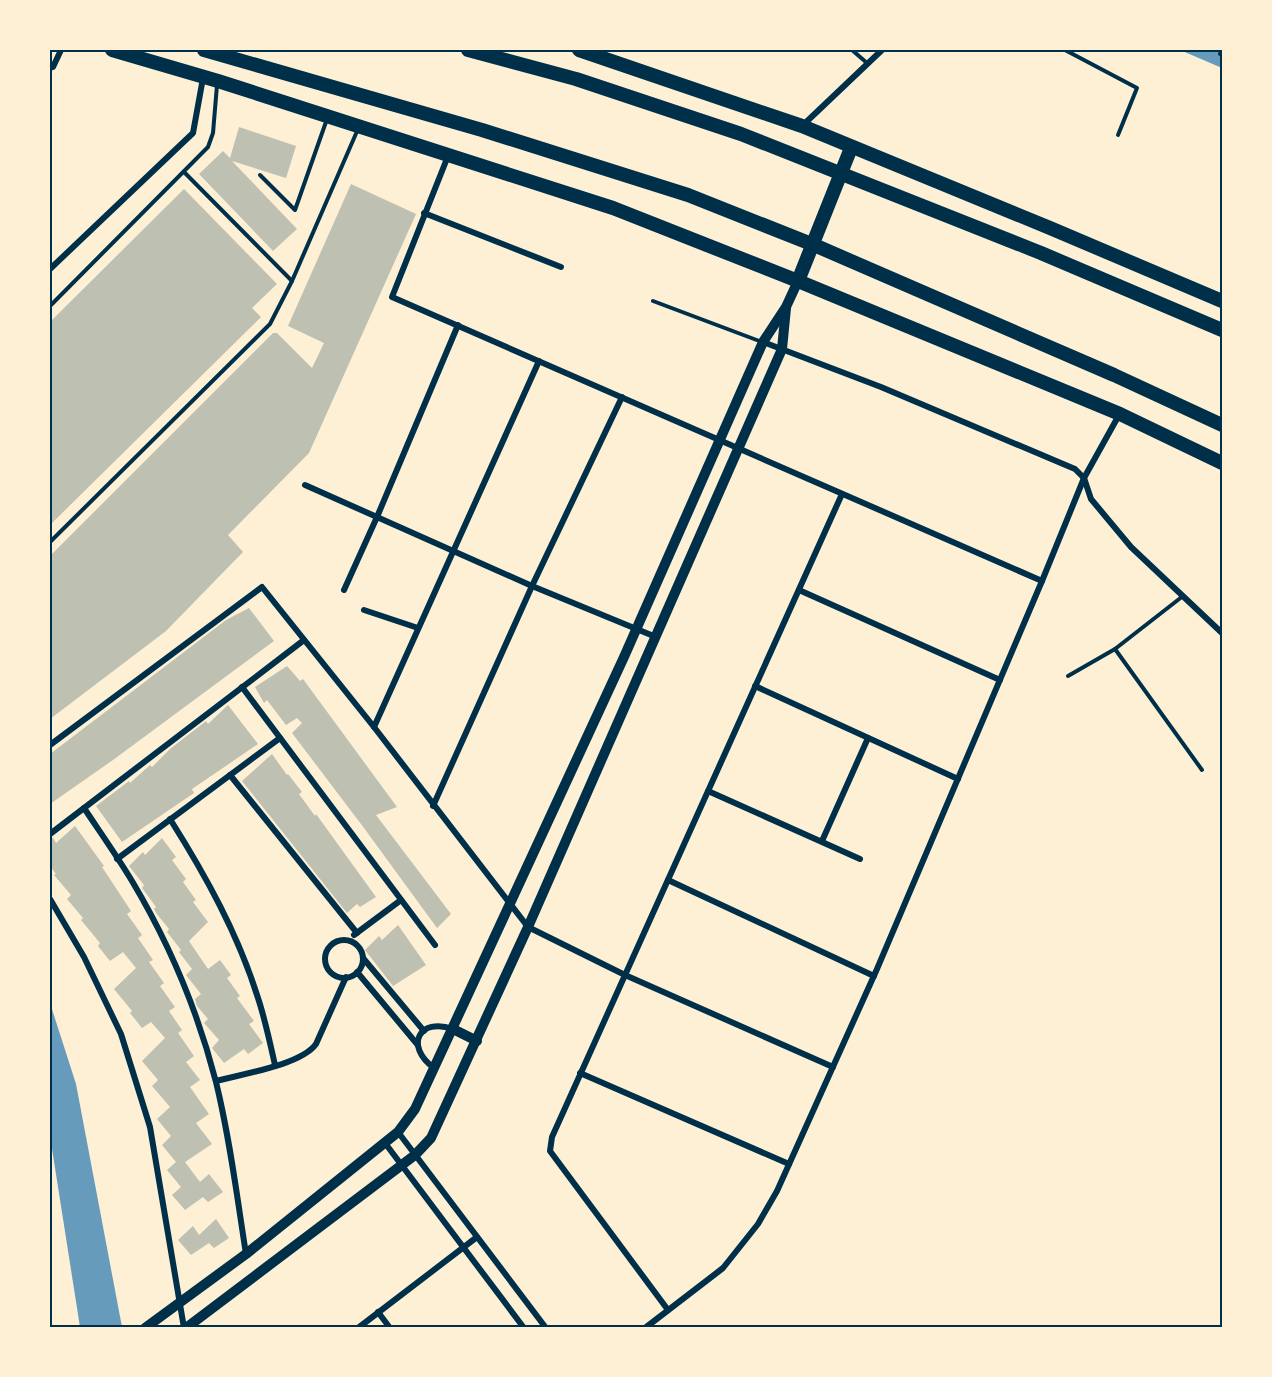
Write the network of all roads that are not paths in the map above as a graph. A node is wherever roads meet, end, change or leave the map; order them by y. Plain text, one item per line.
1 (61, 50) edge
2 (112, 50) edge
3 (204, 50) edge
4 (468, 50) edge
5 (580, 50) edge
6 (852, 50) edge
7 (882, 50) edge
8 (1065, 50) edge
9 (868, 64) junction
10 (50, 68) edge
11 (203, 78) junction
12 (218, 81) junction
13 (328, 118) junction
14 (802, 126) junction
15 (358, 128) junction
16 (1118, 135) dead end
17 (851, 148) junction
18 (448, 156) junction
19 (184, 172) junction
20 (841, 174) junction
21 (260, 175) dead end
22 (424, 213) junction
23 (814, 244) junction
24 (561, 267) dead end
25 (50, 269) edge
26 (292, 281) junction
27 (798, 281) junction
28 (653, 301) dead end
29 (1222, 301) edge
30 (50, 306) edge
31 (786, 307) junction
32 (458, 325) junction
33 (1222, 330) edge
34 (763, 342) junction
35 (782, 349) junction
36 (539, 360) junction
37 (622, 397) junction
38 (1120, 414) junction
39 (1222, 425) edge
40 (720, 440) junction
41 (739, 448) junction
42 (1222, 462) edge
43 (1084, 478) junction
44 (305, 485) dead end
45 (842, 494) junction
46 (377, 517) junction
47 (50, 542) edge
48 (453, 551) junction
49 (1042, 581) junction
50 (532, 586) junction
51 (344, 590) dead end
52 (799, 590) junction
53 (1184, 595) junction
54 (364, 610) dead end
55 (418, 628) junction
56 (636, 628) junction
57 (1222, 633) edge
58 (656, 638) junction
59 (304, 640) junction
60 (1115, 649) junction
61 (1068, 676) dead end
62 (1000, 680) junction
63 (755, 686) junction
64 (242, 687) junction
65 (374, 727) junction
66 (280, 738) junction
67 (868, 738) junction
68 (50, 745) edge
69 (1202, 770) dead end
70 (230, 775) junction
71 (958, 779) junction
72 (708, 791) junction
73 (434, 806) junction
74 (84, 808) junction
75 (170, 819) junction
76 (50, 834) edge
77 (822, 841) junction
78 (117, 859) junction
79 (860, 859) dead end
80 (668, 880) junction
81 (50, 898) edge
82 (401, 900) junction
83 (509, 905) junction
84 (528, 927) junction
85 (357, 933) junction
86 (348, 940) junction
87 (435, 945) dead end
88 (363, 958) junction
89 (357, 972) junction
90 (625, 975) junction
91 (874, 976) junction
92 (346, 978) junction
93 (453, 1029) junction
94 (424, 1030) junction
95 (477, 1041) junction
96 (417, 1044) junction
97 (275, 1065) junction
98 (833, 1067) junction
99 (434, 1068) junction
100 (580, 1073) junction
101 (216, 1081) junction
102 (398, 1132) junction
103 (385, 1143) junction
104 (415, 1155) junction
105 (789, 1164) junction
106 (401, 1166) junction
107 (477, 1237) junction
108 (463, 1247) junction
109 (246, 1254) junction
110 (180, 1303) junction
111 (668, 1310) junction
112 (378, 1312) junction
113 (145, 1328) edge
114 (185, 1328) edge
115 (358, 1328) edge
116 (390, 1328) edge
117 (524, 1328) edge
118 (546, 1328) edge
119 (645, 1328) edge

1 - 10 street
2 - 11 main road
3 - 23 main road
4 - 20 main road
5 - 14 main road
6 - 9 lane
7 - 9 street
8 - 16 lane
9 - 14 street
11 - 12 main road
11 - 25 street
12 - 13 main road
12 - 19 lane
13 - 15 main road
13 - 21 lane
14 - 17 main road
15 - 18 main road
15 - 26 lane
17 - 20 main road
17 - 29 main road
18 - 22 street
18 - 27 main road
19 - 26 lane
19 - 30 lane
20 - 23 main road
20 - 33 main road
22 - 24 street
22 - 32 street
23 - 27 main road
23 - 39 main road
26 - 47 lane
27 - 31 street
27 - 38 main road
28 - 34 lane
31 - 34 street
31 - 35 street
32 - 36 street
32 - 46 street
34 - 35 street
34 - 40 street
35 - 41 street
35 - 43 street
36 - 37 street
36 - 48 street
37 - 40 street
37 - 50 street
38 - 42 main road
38 - 43 street
40 - 41 street
40 - 56 street
41 - 45 street
41 - 58 street
43 - 49 street
43 - 53 street
44 - 46 street
45 - 49 street
45 - 52 street
46 - 48 street
46 - 51 street
48 - 50 street
48 - 55 street
49 - 62 street
50 - 56 street
50 - 73 street
52 - 62 street
52 - 63 street
53 - 57 street
53 - 60 lane
54 - 55 street
55 - 65 street
56 - 58 street
56 - 83 street
58 - 84 street
59 - 64 street
59 - 65 street
59 - 68 street
60 - 61 lane
60 - 69 lane
62 - 71 street
63 - 67 street
63 - 72 street
64 - 66 street
64 - 74 street
65 - 73 street
66 - 70 street
66 - 82 street
67 - 71 street
67 - 77 street
70 - 75 street
70 - 85 street
71 - 91 street
72 - 77 street
72 - 80 street
73 - 83 street
74 - 76 street
74 - 78 street
75 - 78 street
75 - 97 street
77 - 79 street
78 - 101 street
80 - 90 street
80 - 91 street
81 - 110 street
82 - 85 street
82 - 87 street
83 - 84 street
83 - 93 street
84 - 90 street
84 - 95 street
85 - 86 street
86 - 88 street
86 - 92 street
88 - 89 street
88 - 94 street
89 - 92 street
89 - 96 street
90 - 98 street
90 - 100 street
91 - 98 street
92 - 97 street
93 - 94 street
93 - 95 street
93 - 99 street
94 - 96 street
95 - 104 street
96 - 99 street
97 - 101 street
98 - 105 street
99 - 102 street
100 - 105 street
100 - 111 street
101 - 109 street
102 - 103 street
102 - 104 street
103 - 106 street
103 - 109 street
104 - 106 street
104 - 107 street
105 - 111 street
106 - 108 street
106 - 114 street
107 - 108 street
107 - 118 street
108 - 112 street
108 - 117 street
109 - 110 street
110 - 113 street
110 - 114 street
111 - 119 street
112 - 115 street
112 - 116 street

